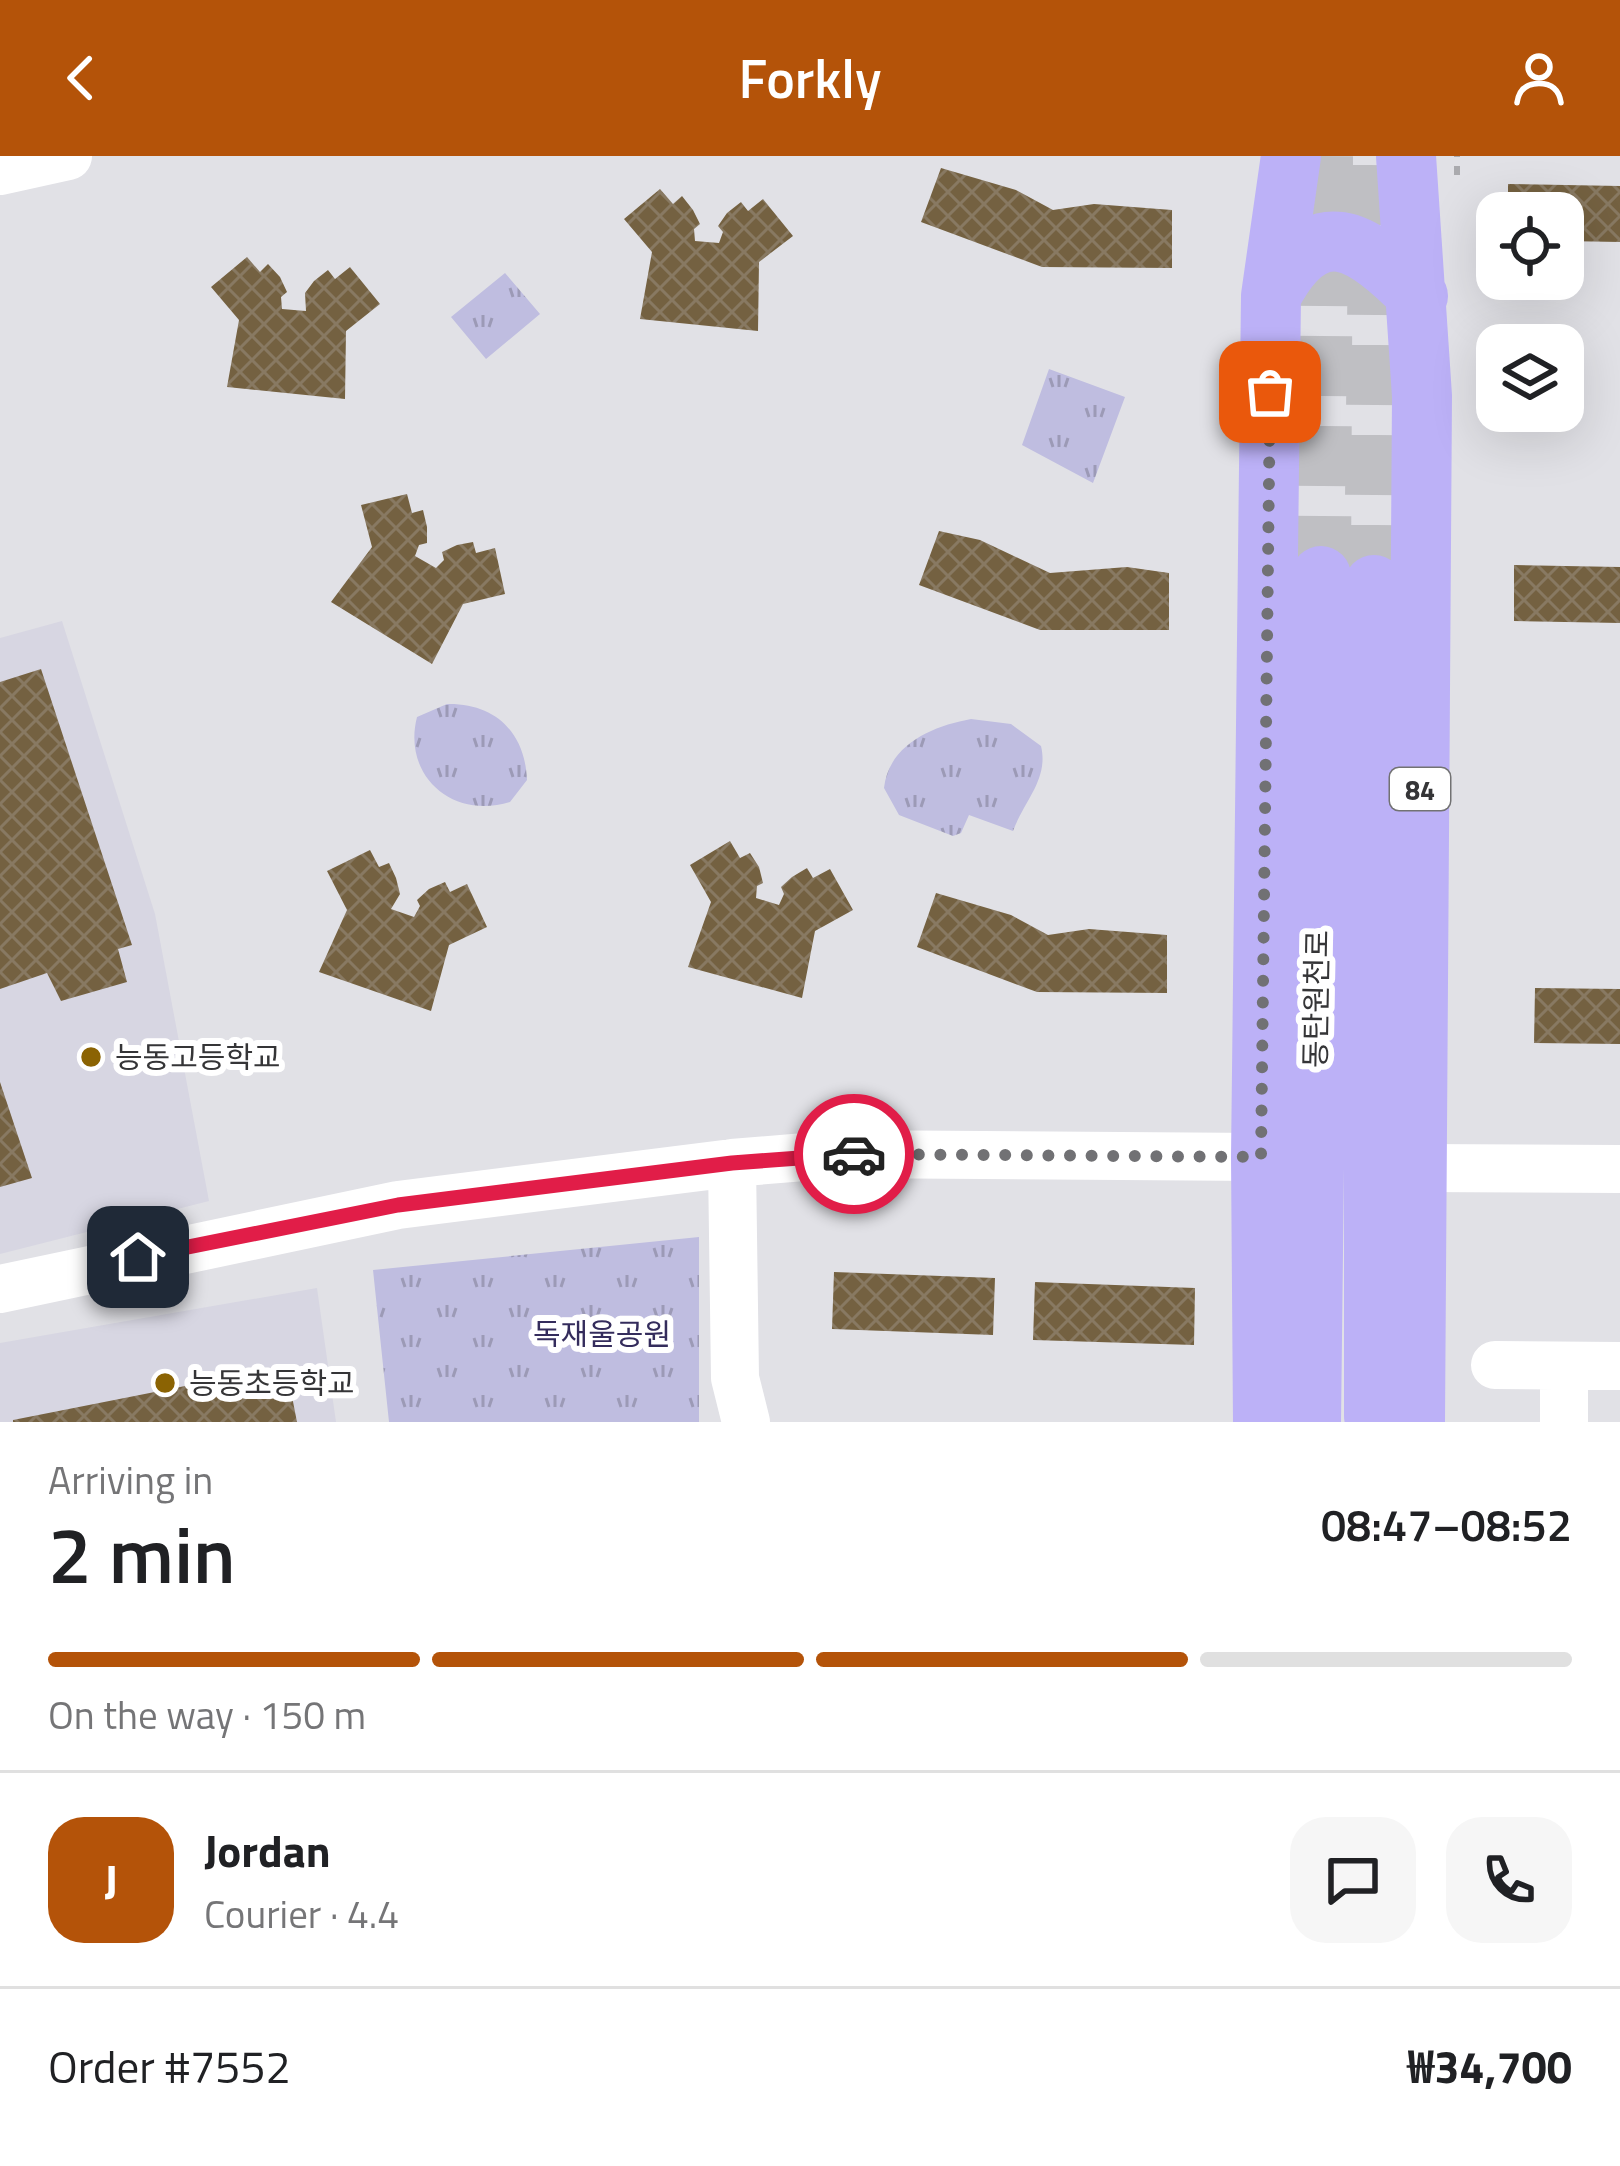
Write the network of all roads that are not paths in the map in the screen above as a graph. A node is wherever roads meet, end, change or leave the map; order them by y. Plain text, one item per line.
1 (68, 156) edge
2 (1292, 156) edge
3 (1406, 156) edge
4 (0, 171) edge
5 (1271, 296) junction
6 (1418, 296) junction
7 (1261, 1157) junction
8 (732, 1163) junction
9 (1418, 1168) junction
10 (1620, 1169) edge
11 (0, 1288) edge
12 (1495, 1365) dead end
13 (1564, 1366) junction
14 (1620, 1366) edge
15 (746, 1422) edge
16 (1263, 1422) edge
17 (1310, 1422) edge
18 (1374, 1422) edge
19 (1415, 1422) edge
20 (1564, 1422) edge

1 - 4 street
2 - 5 main road
3 - 6 main road, 84
5 - 6 main road
5 - 7 main road
6 - 9 main road, 84
7 - 8 street
7 - 16 main road
8 - 11 street
8 - 15 street
9 - 10 street
9 - 19 main road, 84
12 - 13 street
13 - 14 street
13 - 20 street
17 - 18 main road, 동탄원천로

